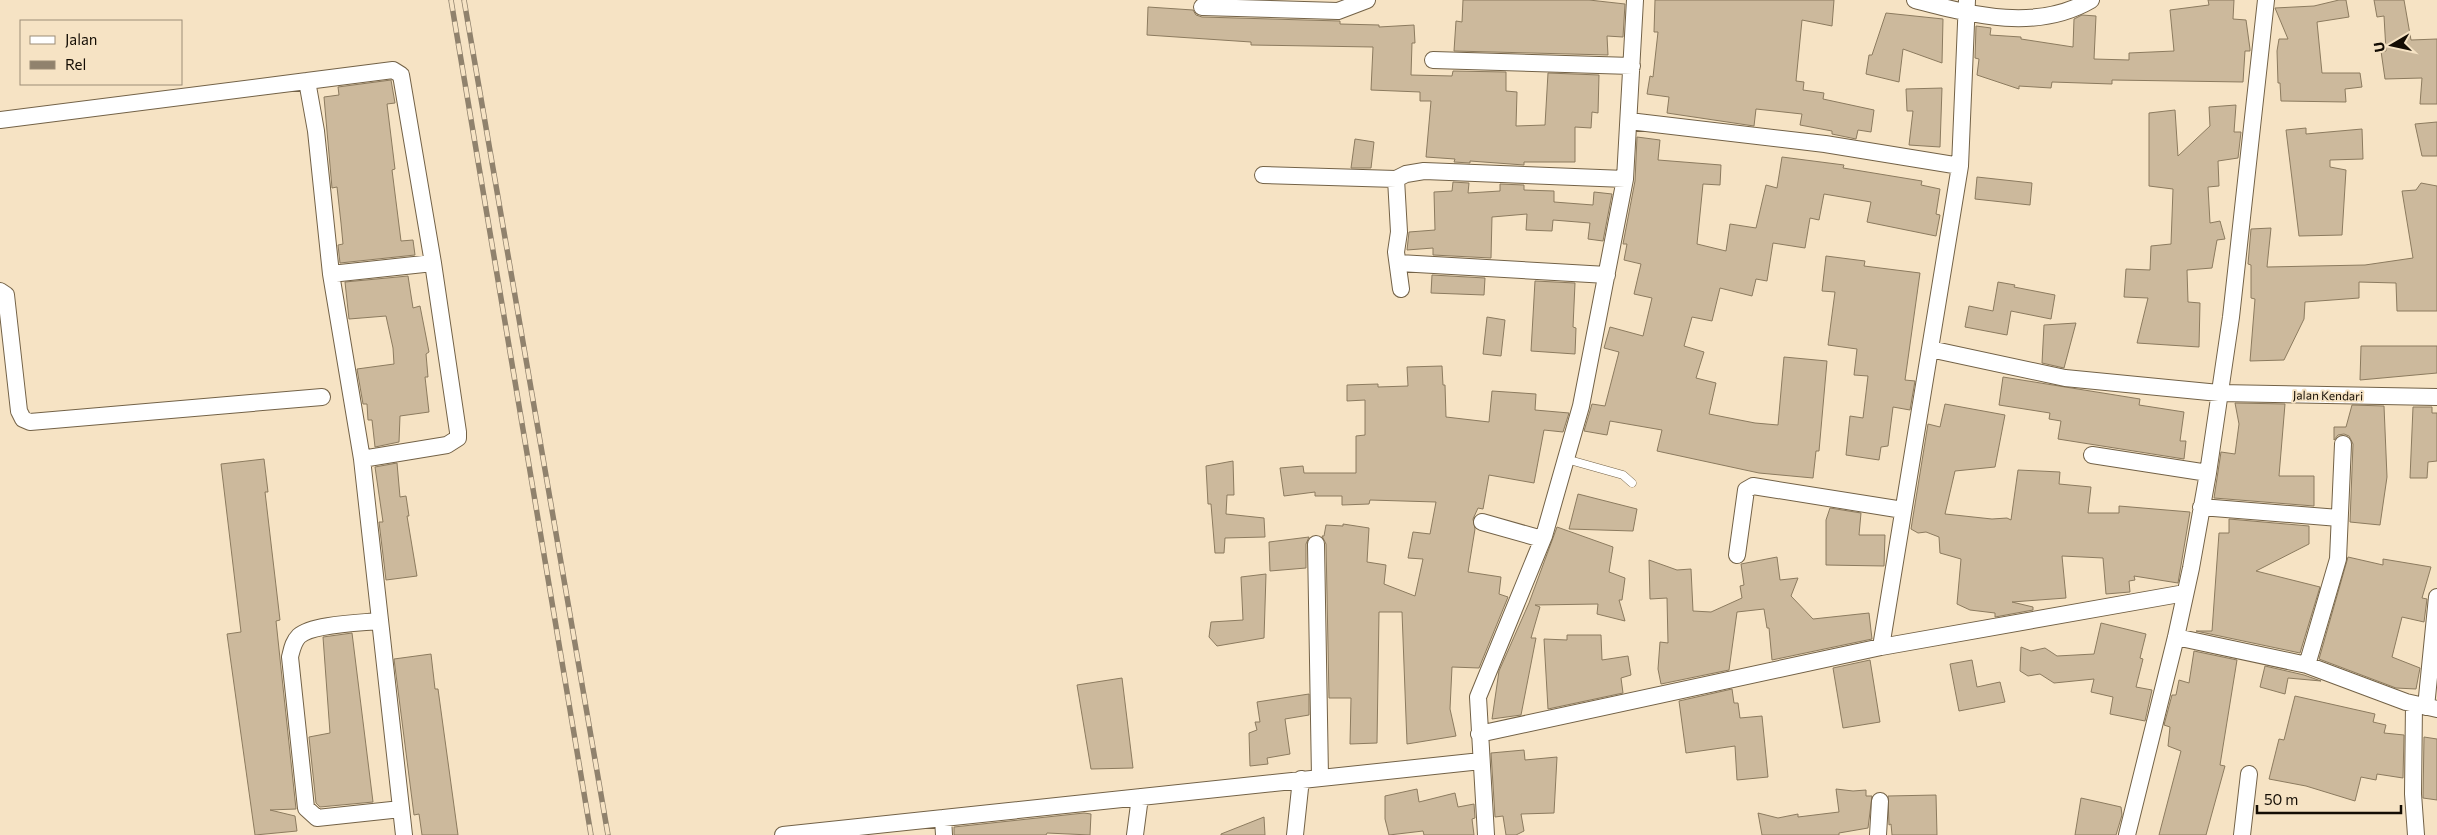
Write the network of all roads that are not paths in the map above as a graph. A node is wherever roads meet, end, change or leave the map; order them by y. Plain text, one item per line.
1 (1367, 0) edge
2 (1635, 0) edge
3 (1915, 0) edge
4 (2091, 0) edge
5 (2266, 0) edge
6 (1966, 6) edge
7 (1202, 8) dead end
8 (1433, 60) dead end
9 (1632, 66) junction
10 (307, 81) junction
11 (0, 120) edge
12 (1629, 121) junction
13 (1960, 166) junction
14 (1263, 175) dead end
15 (1625, 179) junction
16 (1396, 180) junction
17 (1399, 263) junction
18 (433, 264) junction
19 (331, 274) junction
20 (1607, 275) junction
21 (1401, 289) dead end
22 (0, 291) edge
23 (1930, 348) junction
24 (2219, 393) junction
25 (322, 397) dead end
26 (2437, 397) edge
27 (2343, 444) dead end
28 (2092, 455) dead end
29 (362, 459) junction
30 (1566, 459) junction
31 (2208, 473) junction
32 (1632, 483) dead end
33 (2201, 507) junction
34 (1903, 510) junction
35 (2339, 518) junction
36 (1482, 522) dead end
37 (1542, 539) junction
38 (1316, 544) dead end
39 (1737, 555) dead end
40 (2184, 593) junction
41 (2437, 597) edge
42 (379, 621) junction
43 (2176, 637) junction
44 (1881, 647) junction
45 (2307, 665) junction
46 (2426, 707) edge
47 (1479, 734) junction
48 (1481, 761) junction
49 (2248, 774) dead end
50 (1320, 777) junction
51 (1301, 779) junction
52 (1140, 797) junction
53 (1880, 802) dead end
54 (401, 808) junction
55 (943, 818) junction
56 (404, 835) edge
57 (783, 835) edge
58 (944, 835) edge
59 (1135, 835) edge
60 (1295, 835) edge
61 (1486, 835) edge
62 (1878, 835) edge
63 (2127, 835) edge
64 (2242, 835) edge
65 (2416, 835) edge

1 - 7 street
2 - 9 street
3 - 6 street
4 - 6 street
5 - 24 street
6 - 13 street
8 - 9 street
9 - 12 street
10 - 11 street
10 - 18 street
10 - 19 street
12 - 13 street
12 - 15 street
13 - 23 street
14 - 16 street
15 - 16 street
15 - 20 street
16 - 17 street
17 - 20 street
17 - 21 street
18 - 19 street
18 - 29 street
19 - 29 street
20 - 30 street
22 - 25 street
23 - 24 street, Jalan Kendari
23 - 34 street
24 - 26 street, Jalan Kendari
24 - 31 street
27 - 35 street
28 - 31 street
29 - 42 street
30 - 32 lane
30 - 37 street
31 - 33 street
33 - 35 street
33 - 40 street
34 - 39 street
34 - 44 street
35 - 45 street
36 - 37 street
37 - 47 street
38 - 50 street
40 - 43 street
40 - 44 street
41 - 46 street
42 - 54 street
42 - 54 street
43 - 45 street
43 - 63 street
44 - 47 street
45 - 46 street
46 - 65 street
47 - 48 street
48 - 50 street
48 - 61 street
49 - 64 street
50 - 51 street
51 - 52 street
51 - 60 street
52 - 55 street
52 - 59 street
53 - 62 street
54 - 56 street
55 - 57 street
55 - 58 street

